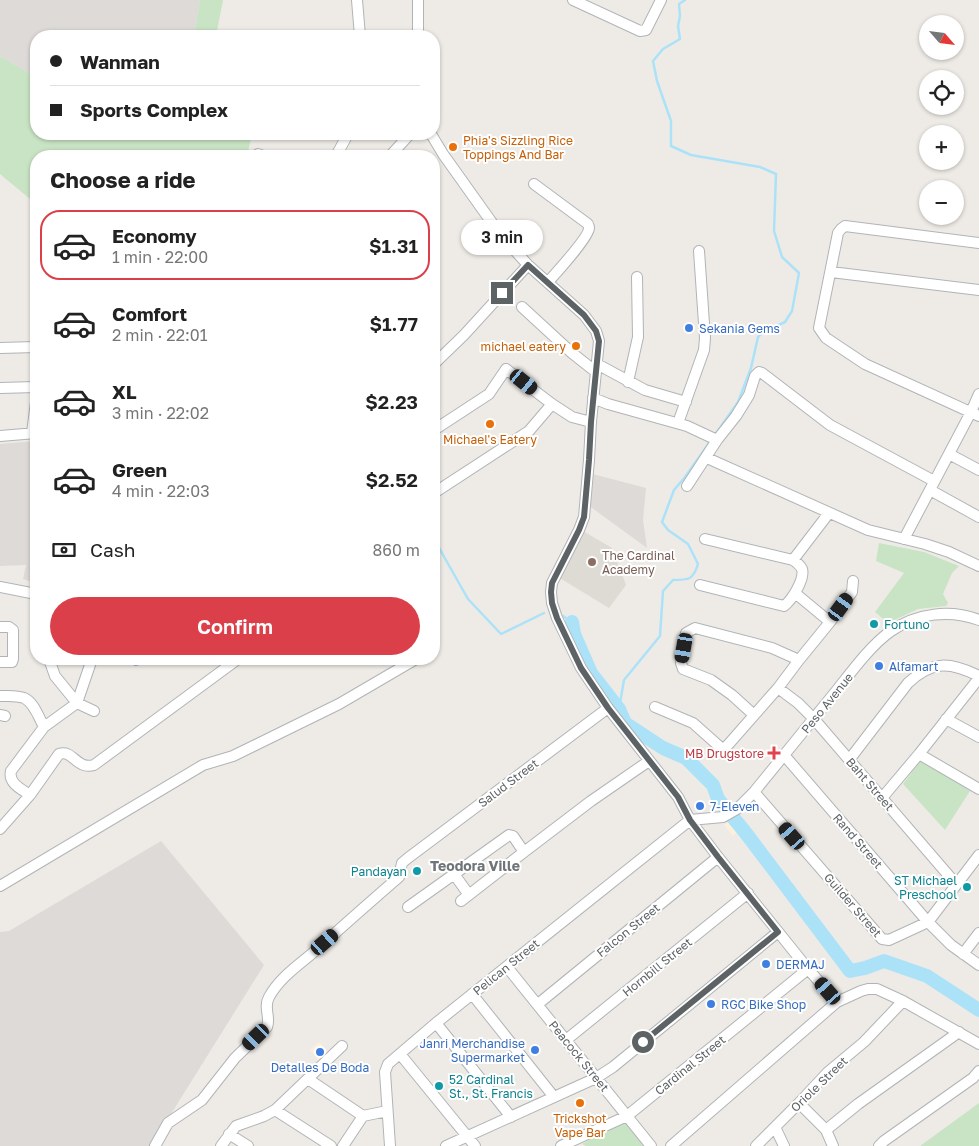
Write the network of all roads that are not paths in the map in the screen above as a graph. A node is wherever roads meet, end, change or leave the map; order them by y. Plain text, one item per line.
1 (357, 0) edge
2 (418, 0) edge
3 (573, 0) edge
4 (661, 0) edge
5 (360, 30) edge
6 (418, 30) edge
7 (405, 140) edge
8 (435, 140) edge
9 (395, 150) edge
10 (534, 184) dead end
11 (979, 243) edge
12 (699, 251) dead end
13 (528, 265) junction
14 (831, 272) junction
15 (636, 277) dead end
16 (548, 282) junction
17 (979, 290) edge
18 (522, 307) dead end
19 (30, 347) edge
20 (0, 348) edge
21 (440, 358) edge
22 (597, 368) junction
23 (628, 382) junction
24 (30, 387) edge
25 (0, 388) edge
26 (979, 394) edge
27 (593, 398) junction
28 (686, 402) junction
29 (552, 404) junction
30 (975, 414) edge
31 (591, 422) junction
32 (678, 423) junction
33 (440, 426) edge
34 (30, 433) edge
35 (0, 436) edge
36 (714, 439) junction
37 (949, 454) junction
38 (707, 458) junction
39 (979, 470) edge
40 (687, 486) dead end
41 (932, 486) junction
42 (440, 489) edge
43 (829, 513) junction
44 (979, 517) edge
45 (705, 539) dead end
46 (904, 539) junction
47 (793, 560) junction
48 (979, 566) edge
49 (853, 581) dead end
50 (700, 585) dead end
51 (0, 588) edge
52 (30, 593) edge
53 (795, 593) junction
54 (979, 620) edge
55 (830, 622) junction
56 (0, 627) edge
57 (799, 660) junction
58 (0, 662) edge
59 (51, 665) edge
60 (90, 665) edge
61 (230, 665) edge
62 (406, 665) edge
63 (979, 677) edge
64 (778, 688) junction
65 (0, 696) edge
66 (77, 703) junction
67 (654, 707) dead end
68 (608, 708) junction
69 (94, 711) dead end
70 (754, 715) junction
71 (814, 719) junction
72 (946, 720) junction
73 (44, 727) junction
74 (979, 737) edge
75 (919, 754) junction
76 (784, 755) junction
77 (849, 760) junction
78 (649, 761) junction
79 (979, 789) edge
80 (754, 792) junction
81 (30, 795) junction
82 (882, 798) junction
83 (690, 820) junction
84 (0, 829) edge
85 (524, 852) junction
86 (979, 855) edge
87 (718, 857) junction
88 (454, 874) junction
89 (956, 884) junction
90 (0, 886) edge
91 (748, 893) junction
92 (408, 907) dead end
93 (928, 922) junction
94 (778, 932) junction
95 (979, 933) edge
96 (963, 954) junction
97 (979, 964) edge
98 (507, 967) junction
99 (808, 969) junction
100 (472, 994) junction
101 (903, 1001) junction
102 (837, 1002) junction
103 (538, 1004) junction
104 (436, 1023) junction
105 (959, 1032) junction
106 (566, 1040) junction
107 (979, 1044) edge
108 (342, 1046) dead end
109 (400, 1054) junction
110 (979, 1070) edge
111 (596, 1078) junction
112 (308, 1079) junction
113 (554, 1097) junction
114 (799, 1103) junction
115 (275, 1110) junction
116 (387, 1111) junction
117 (363, 1116) junction
118 (627, 1116) junction
119 (511, 1117) junction
120 (775, 1127) junction
121 (826, 1130) junction
122 (229, 1134) junction
123 (467, 1136) junction
124 (155, 1146) edge
125 (221, 1146) edge
126 (248, 1146) edge
127 (331, 1146) edge
128 (343, 1146) edge
129 (390, 1146) edge
130 (446, 1146) edge
131 (475, 1146) edge
132 (561, 1146) edge
133 (651, 1146) edge
134 (672, 1146) edge
135 (756, 1146) edge
136 (784, 1146) edge
137 (833, 1146) edge
138 (878, 1146) edge

1 - 5 street
2 - 6 street
3 - 4 street
7 - 9 street
8 - 13 street
10 - 16 street
11 - 14 street
12 - 28 street
13 - 16 street
13 - 21 street
14 - 17 street
14 - 30 street
15 - 23 street
16 - 22 street
18 - 22 street
19 - 20 street
22 - 23 street
22 - 27 street
23 - 28 street
24 - 25 street
26 - 30 street
27 - 31 street
27 - 32 street
28 - 32 street
29 - 31 street
29 - 33 street
29 - 42 street
30 - 37 street
31 - 68 street
32 - 36 street
34 - 35 street
36 - 38 street
36 - 41 street
37 - 39 street
37 - 41 street
38 - 40 street
38 - 43 street
41 - 44 street
41 - 46 street
43 - 46 street
43 - 47 street
45 - 47 street
46 - 48 street
47 - 53 street
49 - 55 street
50 - 53 street
51 - 52 street
53 - 55 street
54 - 71 street, Peso Avenue
55 - 57 street
56 - 58 street
57 - 64 street
57 - 70 street
59 - 66 street
60 - 66 street
61 - 81 street
62 - 90 street
63 - 72 street
63 - 77 street
64 - 70 street
64 - 71 street, Baht Street
65 - 73 street
66 - 69 street
66 - 73 street
67 - 70 street
68 - 78 street
68 - 124 street, Salud Street
71 - 76 street, Peso Avenue
71 - 77 street, Baht Street
72 - 74 street
72 - 75 street
73 - 81 street
75 - 79 street
75 - 82 street
76 - 80 street, Peso Avenue
76 - 93 street, Rand Street
77 - 82 street, Baht Street
78 - 83 street
78 - 85 street
80 - 83 street, Peso Avenue
80 - 93 street, Guilder Street
81 - 84 street
82 - 89 street, Baht Street
83 - 87 street
83 - 98 street, Pelican Street
85 - 88 street
85 - 88 street
86 - 89 street, Guilder Street
87 - 91 street
87 - 103 street, Falcon Street
88 - 92 street
89 - 93 street, Guilder Street
91 - 94 street
91 - 106 street, Hornbill Street
93 - 96 street, Rand Street
94 - 99 street
94 - 111 street
95 - 96 street
96 - 97 street, Rand Street
98 - 100 street, Pelican Street
98 - 103 street, Peacock Street
99 - 102 street
99 - 118 street, Cardinal Street
100 - 104 street, Pelican Street
100 - 113 street
101 - 102 street
101 - 105 street
101 - 114 street, Oriole Street
102 - 134 street
103 - 106 street, Peacock Street
104 - 109 street, Pelican Street
104 - 119 street
105 - 107 street
105 - 121 street
106 - 111 street, Peacock Street
108 - 112 street
109 - 116 street, Pelican Street
109 - 123 street
110 - 138 street
111 - 113 street
111 - 118 street, Peacock Street
112 - 115 street
112 - 117 street
113 - 119 street
114 - 120 street, Oriole Street
114 - 121 street
115 - 122 street
115 - 127 street
116 - 117 street
116 - 129 street, Pelican Street
117 - 128 street
118 - 132 street, Cardinal Street
118 - 133 street, Peacock Street
119 - 123 street
120 - 135 street, Oriole Street
120 - 136 street
121 - 137 street
122 - 125 street
122 - 126 street
123 - 130 street
123 - 131 street

